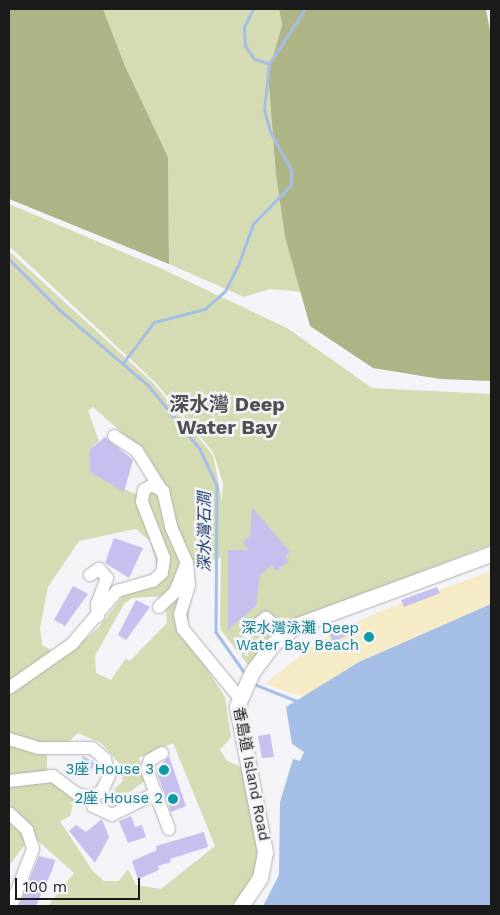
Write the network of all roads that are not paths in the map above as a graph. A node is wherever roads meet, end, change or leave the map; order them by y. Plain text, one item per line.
1 (114, 436) dead end
2 (160, 488) junction
3 (491, 554) edge
4 (187, 563) junction
5 (90, 575) dead end
6 (159, 607) dead end
7 (98, 617) junction
8 (248, 632) dead end
9 (284, 633) junction
10 (9, 688) edge
11 (238, 696) junction
12 (9, 739) edge
13 (162, 753) dead end
14 (9, 782) edge
15 (156, 793) junction
16 (90, 797) junction
17 (9, 813) edge
18 (169, 829) dead end
19 (13, 901) dead end
20 (241, 906) edge

1 - 2 street
2 - 4 street
2 - 7 street
3 - 9 main road
4 - 6 street
4 - 11 street
5 - 7 street
7 - 10 street
8 - 9 street
9 - 11 main road, 香島道 Island Road
11 - 20 main road, 香島道 Island Road
12 - 16 street
13 - 15 street
14 - 16 street
15 - 16 street
15 - 18 street
17 - 19 street

